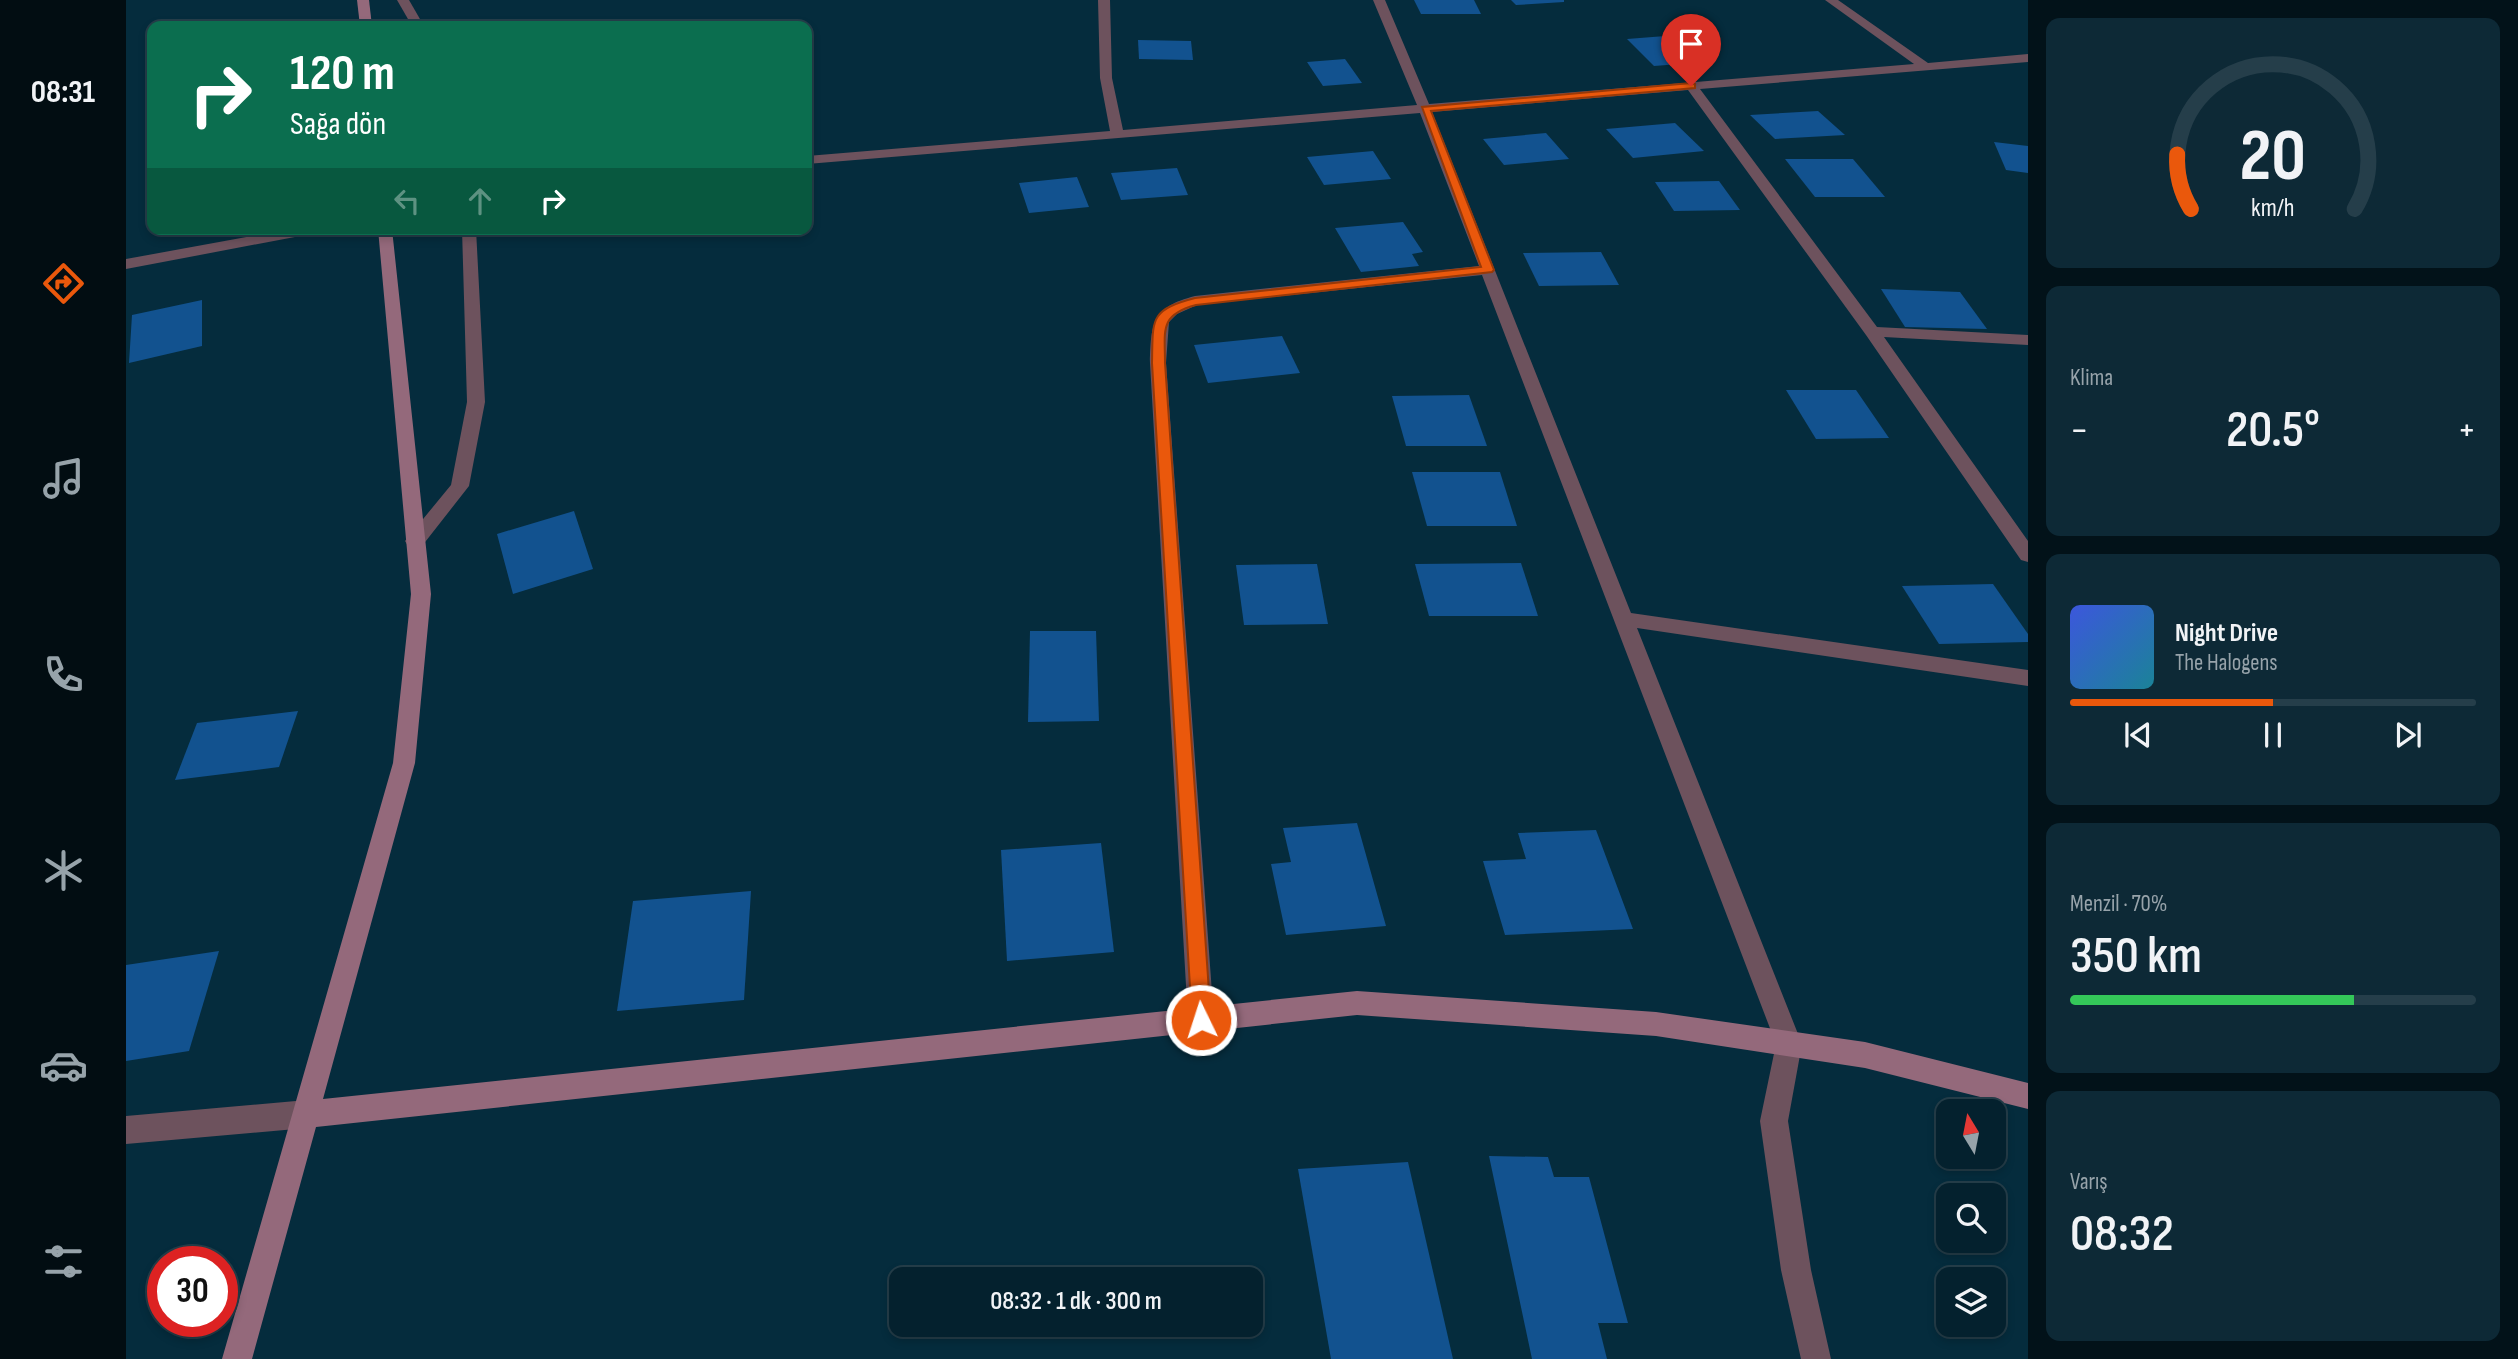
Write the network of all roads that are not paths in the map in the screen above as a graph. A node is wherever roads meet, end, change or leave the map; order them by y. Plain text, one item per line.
1 (363, 0) edge
2 (402, 0) edge
3 (1104, 0) edge
4 (1380, 0) edge
5 (1831, 0) edge
6 (365, 21) edge
7 (415, 21) edge
8 (2028, 58) edge
9 (1925, 66) junction
10 (1691, 86) junction
11 (1425, 109) junction
12 (1117, 133) junction
13 (812, 160) edge
14 (283, 235) edge
15 (386, 235) edge
16 (469, 235) edge
17 (126, 264) edge
18 (1488, 270) junction
19 (1872, 332) junction
20 (2028, 340) edge
21 (415, 541) junction
22 (2028, 555) edge
23 (1623, 619) junction
24 (2028, 678) edge
25 (1201, 1020) junction
26 (1789, 1044) junction
27 (2028, 1096) edge
28 (307, 1114) junction
29 (126, 1130) edge
30 (237, 1359) edge
31 (1816, 1359) edge

1 - 6 street
2 - 7 street
3 - 12 street
4 - 11 street
5 - 9 street
8 - 9 street
9 - 10 street
10 - 11 street
10 - 19 street
11 - 12 street
11 - 18 street
12 - 13 street
14 - 17 street
15 - 21 street
16 - 21 street
18 - 23 street
18 - 25 street
19 - 20 street
19 - 22 street
21 - 28 street
23 - 24 street
23 - 26 street
25 - 26 street
25 - 28 street
26 - 27 street
26 - 31 street
28 - 29 street
28 - 30 street

